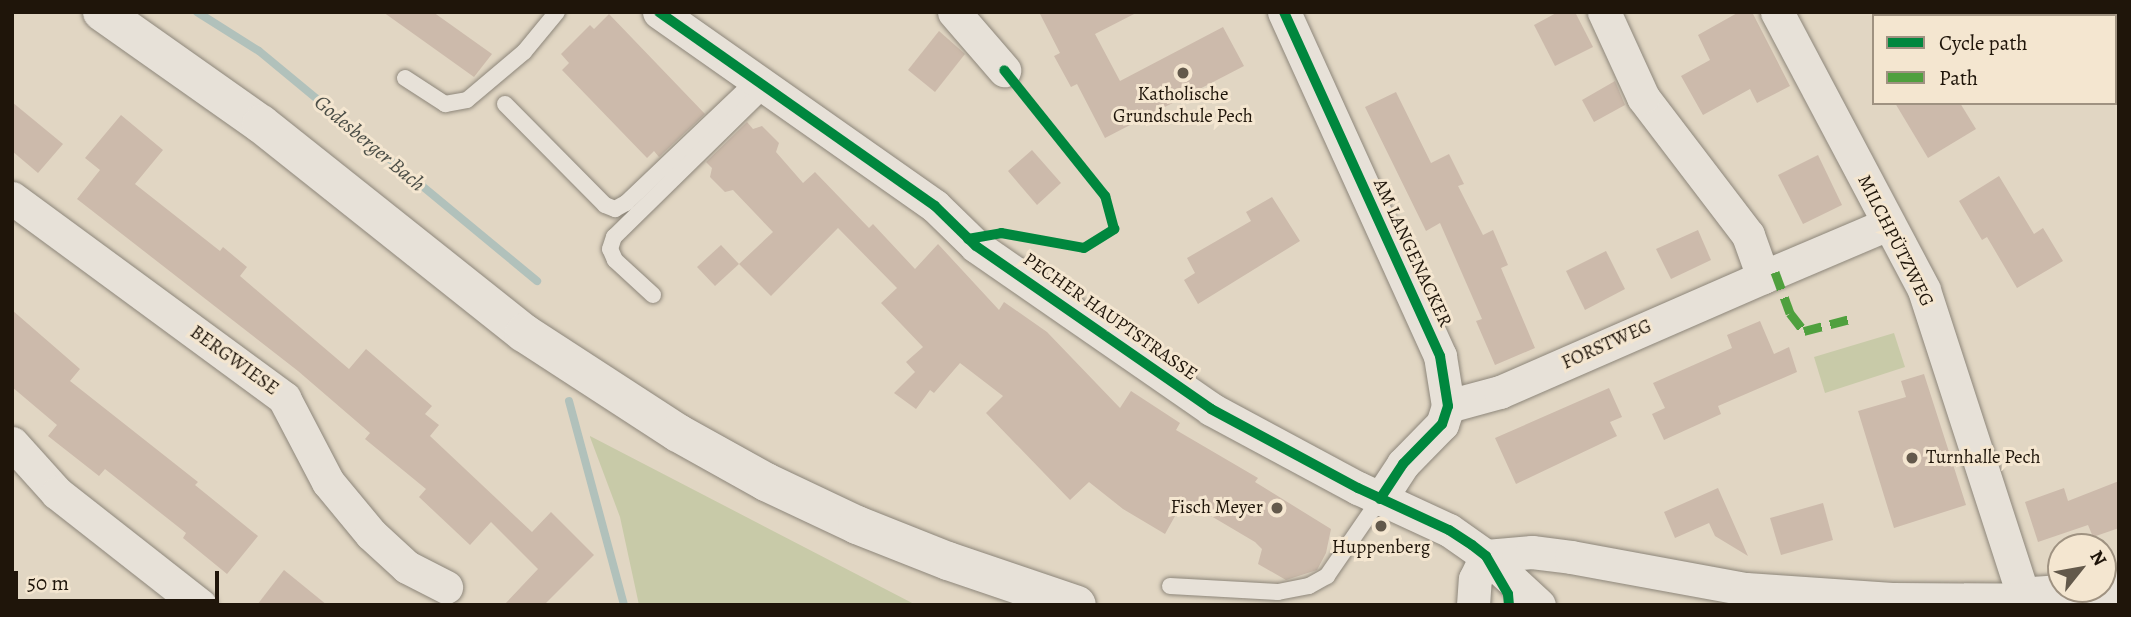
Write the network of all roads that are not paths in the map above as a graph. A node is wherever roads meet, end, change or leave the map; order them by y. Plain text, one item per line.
1 (102, 12) edge
2 (557, 12) edge
3 (659, 12) edge
4 (954, 12) edge
5 (1284, 12) edge
6 (1604, 12) edge
7 (1777, 12) edge
8 (1004, 70) dead end
9 (405, 78) dead end
10 (759, 85) junction
11 (505, 104) dead end
12 (12, 198) edge
13 (1888, 224) junction
14 (1763, 277) junction
15 (653, 295) dead end
16 (1448, 407) junction
17 (12, 443) edge
18 (1380, 499) junction
19 (1486, 556) junction
20 (1572, 557) junction
21 (1170, 586) dead end
22 (2047, 586) edge
23 (446, 587) dead end
24 (2020, 593) junction
25 (2119, 600) edge
26 (200, 605) edge
27 (1077, 605) edge
28 (1473, 605) edge
29 (1509, 605) edge
30 (1541, 605) edge

1 - 27 main road
2 - 9 lane
3 - 10 street, PECHER HAUPTSTRASSE
4 - 8 street
5 - 16 street, AM LANGENACKER
6 - 14 street
7 - 13 street, MILCHPÜTZWEG
10 - 11 lane
10 - 15 lane
10 - 18 street, PECHER HAUPTSTRASSE
12 - 23 street, BERGWIESE
13 - 14 street, FORSTWEG
13 - 24 street, MILCHPÜTZWEG
14 - 16 street, FORSTWEG
16 - 18 street
17 - 26 street
18 - 19 street, PECHER HAUPTSTRASSE
18 - 21 lane
19 - 20 street
19 - 28 street
19 - 29 street, PECHER HAUPTSTRASSE
19 - 30 street, PECHER HAUPTSTRASSE
20 - 24 street
20 - 30 street
22 - 24 lane
24 - 25 street

